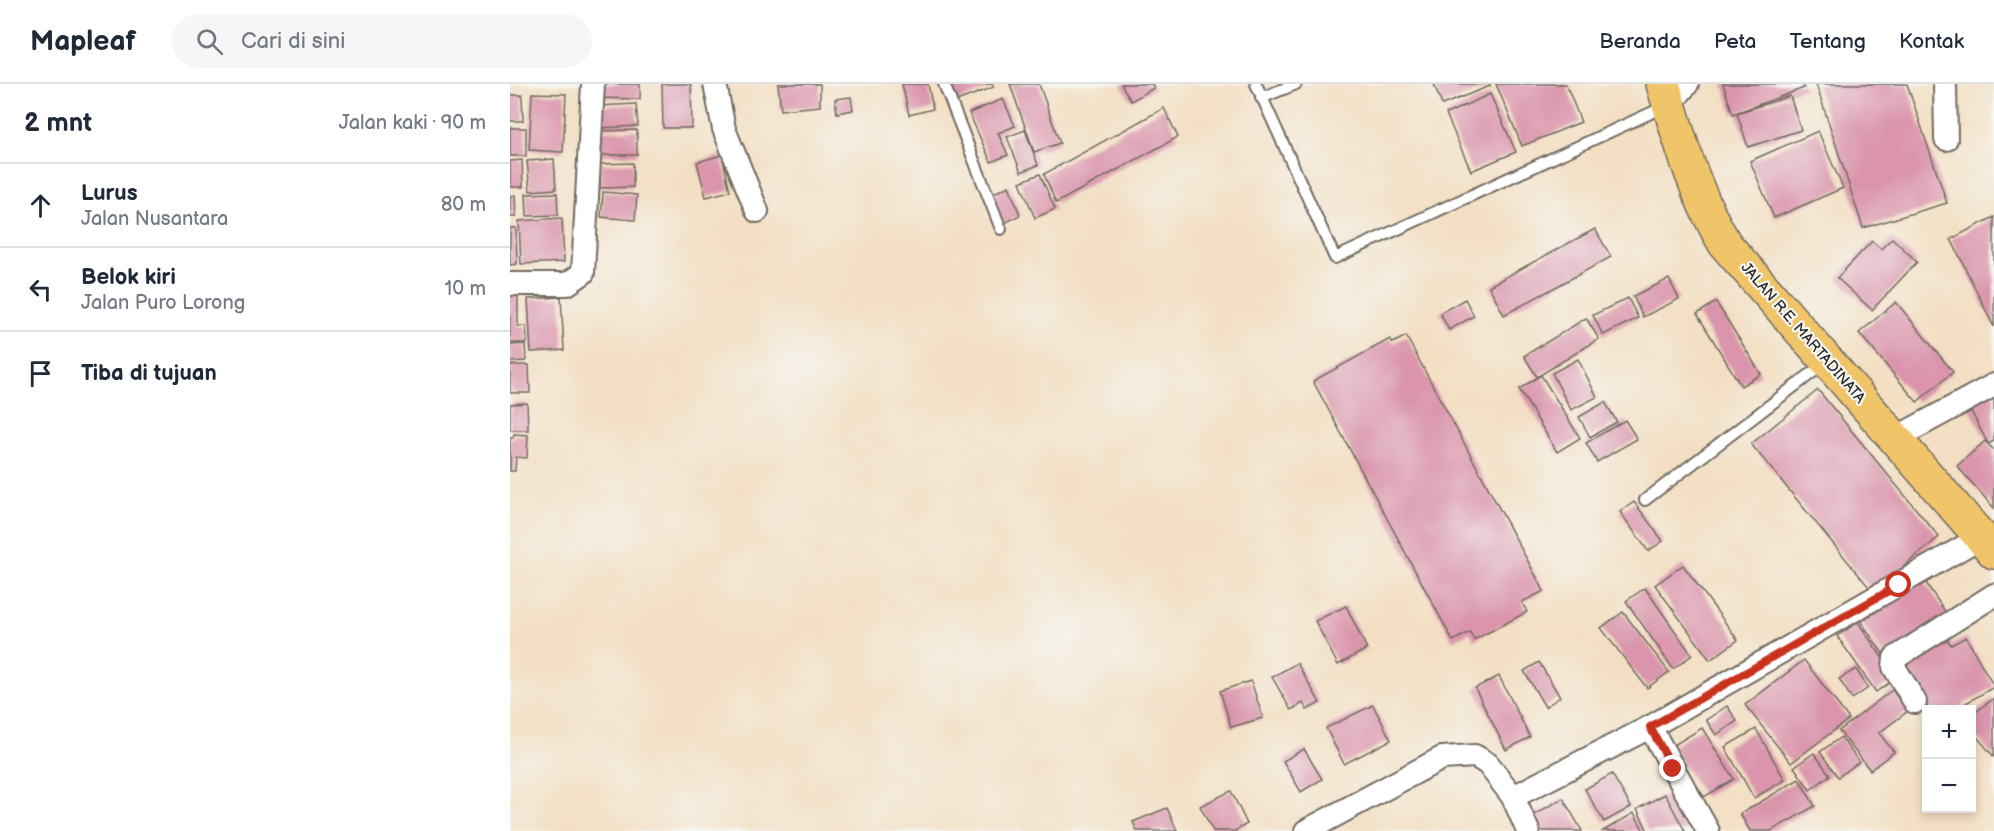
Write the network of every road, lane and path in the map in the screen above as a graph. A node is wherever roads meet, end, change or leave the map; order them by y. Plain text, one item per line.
1 (592, 84) edge
2 (715, 84) edge
3 (944, 84) edge
4 (1256, 84) edge
5 (1296, 84) edge
6 (1945, 84) edge
7 (1673, 91) edge
8 (1261, 98) junction
9 (1946, 139) dead end
10 (757, 211) dead end
11 (1001, 229) dead end
12 (510, 284) edge
13 (1828, 361) junction
14 (1994, 385) edge
15 (1896, 438) junction
16 (1645, 500) dead end
17 (1988, 544) edge
18 (1994, 595) edge
19 (1915, 702) dead end
20 (1650, 727) junction
21 (1513, 797) junction
22 (1306, 831) edge
23 (1528, 831) edge
24 (1708, 831) edge

1 - 12 street
2 - 10 street
3 - 11 lane
4 - 8 lane
5 - 8 lane
6 - 9 street
7 - 8 lane
7 - 13 highway, JALAN R.E. MARTADINATA
13 - 15 highway, JALAN R.E. MARTADINATA
13 - 16 lane
14 - 15 street
15 - 17 highway, JALAN R.E. MARTADINATA
17 - 20 street
18 - 19 street
20 - 21 street
20 - 24 street
21 - 22 street
21 - 23 street

